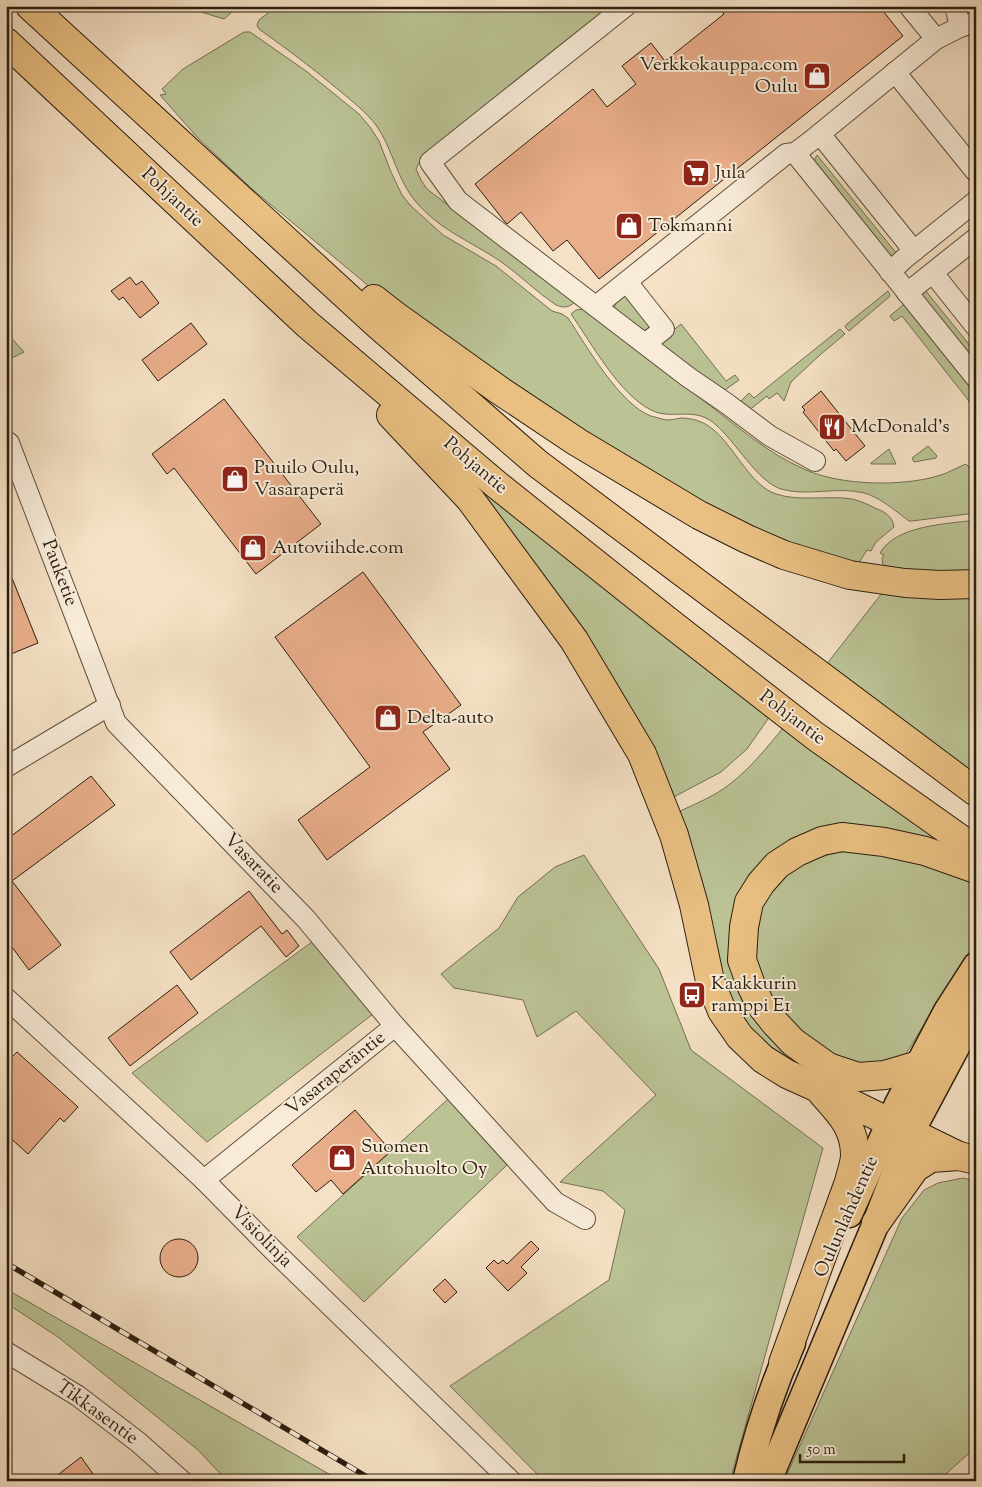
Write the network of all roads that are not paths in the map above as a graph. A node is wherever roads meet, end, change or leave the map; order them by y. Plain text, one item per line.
1 (30, 6) edge
2 (626, 6) edge
3 (909, 6) edge
4 (955, 6) edge
5 (968, 25) edge
6 (936, 39) junction
7 (6, 42) edge
8 (895, 72) junction
9 (820, 134) junction
10 (190, 153) junction
11 (795, 153) junction
12 (976, 172) edge
13 (976, 201) edge
14 (976, 238) edge
15 (914, 251) junction
16 (890, 272) junction
17 (933, 272) junction
18 (627, 282) junction
19 (908, 293) junction
20 (596, 306) junction
21 (307, 324) junction
22 (976, 327) edge
23 (645, 344) junction
24 (975, 377) edge
25 (6, 441) edge
26 (814, 461) dead end
27 (976, 584) edge
28 (110, 705) junction
29 (6, 767) edge
30 (974, 791) edge
31 (976, 850) edge
32 (976, 869) edge
33 (976, 966) edge
34 (6, 998) edge
35 (976, 1010) edge
36 (395, 1026) junction
37 (918, 1064) junction
38 (818, 1088) junction
39 (900, 1127) junction
40 (967, 1158) edge
41 (204, 1180) junction
42 (585, 1219) dead end
43 (876, 1223) junction
44 (6, 1352) edge
45 (783, 1363) junction
46 (182, 1481) edge
47 (511, 1481) edge
48 (746, 1481) edge
49 (768, 1481) edge

1 - 10 highway
2 - 20 street
3 - 6 street
4 - 5 street
5 - 6 street
6 - 8 street
7 - 21 highway, Pohjantie
8 - 9 street
8 - 12 street
9 - 11 street
9 - 15 street
10 - 27 highway
10 - 30 highway
11 - 16 street
11 - 18 street
13 - 15 street
14 - 17 street
15 - 16 street
16 - 19 street
17 - 19 street
17 - 22 street
18 - 20 street
18 - 23 street
19 - 24 street
20 - 23 street
21 - 31 highway, Pohjantie
21 - 38 highway
23 - 26 street
25 - 28 street, Pauketie
28 - 29 street
28 - 36 street, Vasaratie
32 - 37 highway
33 - 37 main road, Oulunlahdentie
34 - 41 street, Visiolinja
35 - 39 main road, Oulunlahdentie
36 - 41 street, Vasaraperäntie
36 - 42 street, Vasaraperäntie
37 - 39 main road, Oulunlahdentie
38 - 39 highway
38 - 45 highway
39 - 40 highway
39 - 43 main road, Oulunlahdentie
39 - 45 main road, Oulunlahdentie
40 - 43 highway
41 - 47 street, Visiolinja
43 - 49 main road, Oulunlahdentie
44 - 46 street, Tikkasentie
45 - 48 main road, Oulunlahdentie

